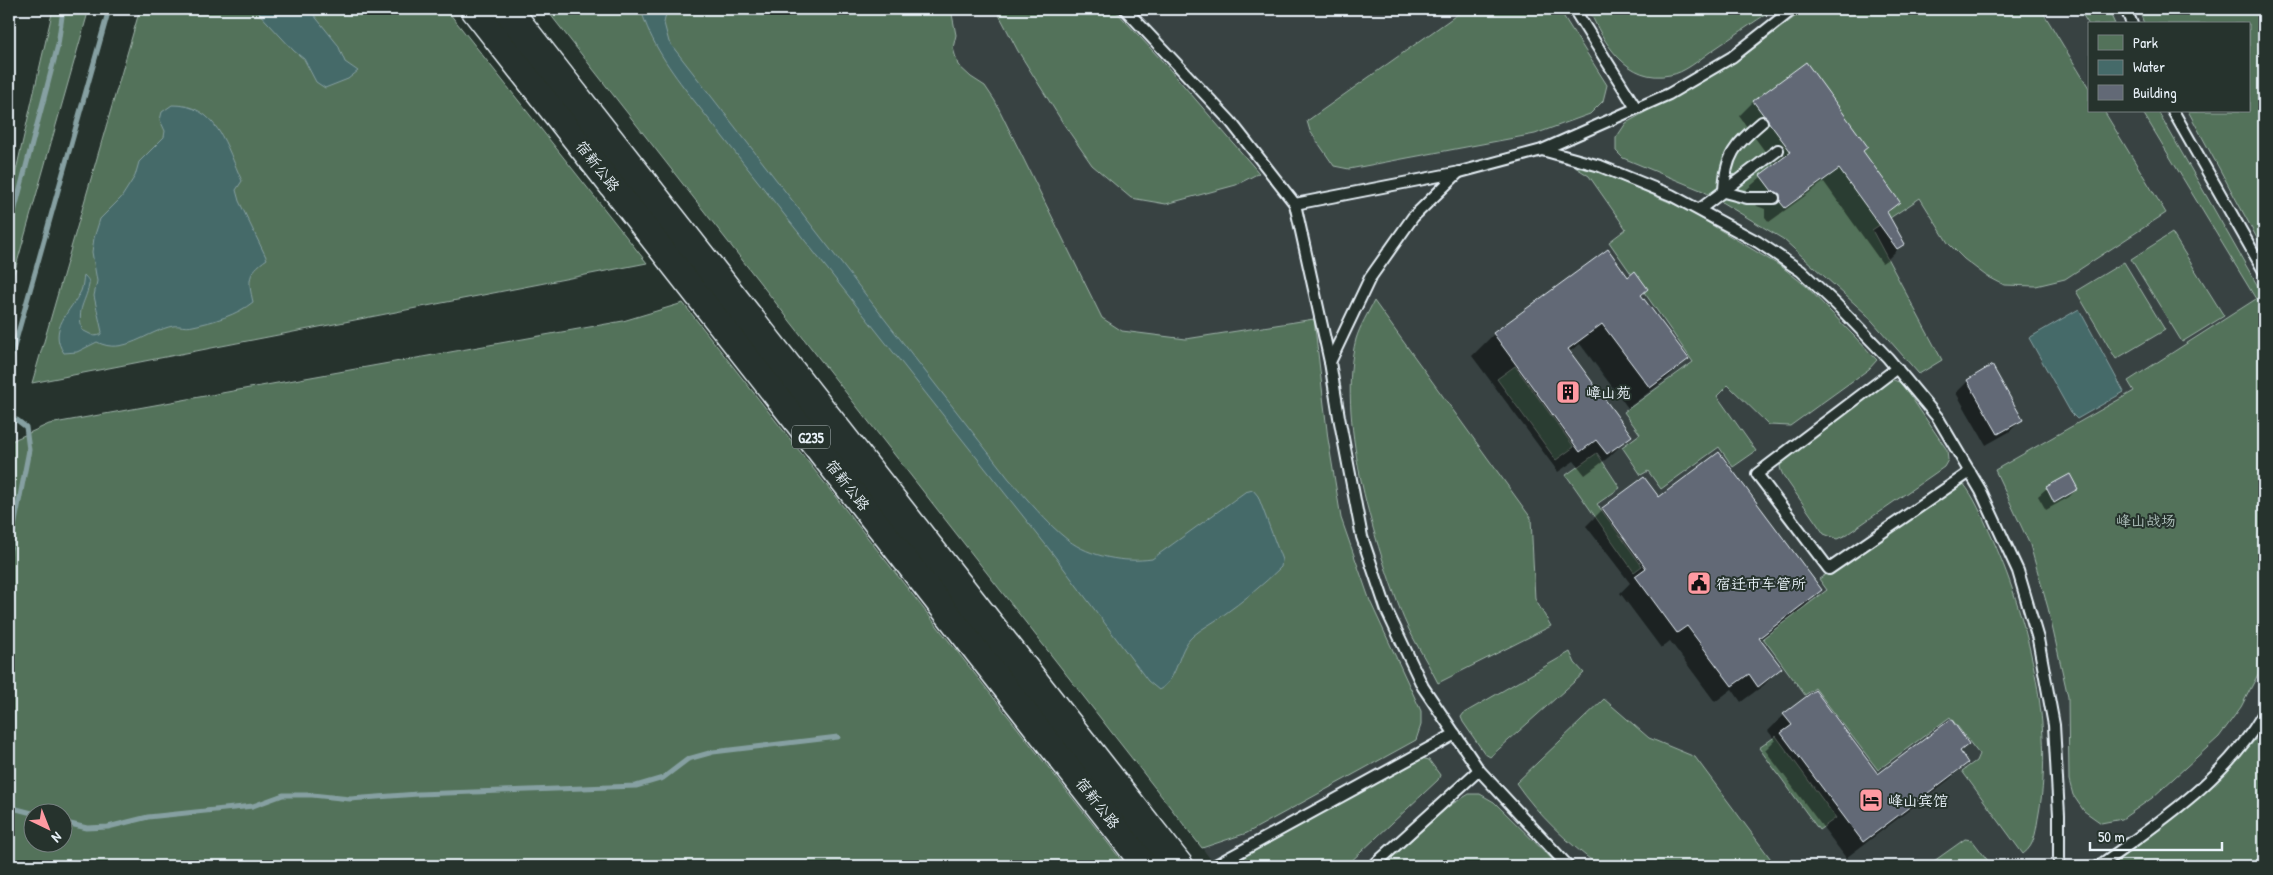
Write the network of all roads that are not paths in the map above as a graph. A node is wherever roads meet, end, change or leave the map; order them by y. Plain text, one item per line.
1 (474, 9) edge
2 (507, 9) edge
3 (1125, 9) edge
4 (1574, 9) edge
5 (1793, 9) edge
6 (2126, 9) edge
7 (2131, 22) edge
8 (1636, 108) junction
9 (2174, 112) edge
10 (1762, 122) dead end
11 (1542, 150) junction
12 (1778, 150) dead end
13 (1460, 172) junction
14 (1724, 192) junction
15 (1774, 198) dead end
16 (1294, 204) junction
17 (1700, 210) junction
18 (2264, 271) edge
19 (1330, 362) junction
20 (1897, 368) junction
21 (1970, 472) junction
22 (2264, 713) edge
23 (1455, 734) junction
24 (1479, 770) junction
25 (1147, 866) edge
26 (1179, 866) edge
27 (1214, 866) edge
28 (1373, 866) edge
29 (1568, 866) edge
30 (2058, 866) edge
31 (2099, 866) edge

1 - 25 highway, 宿新公路 / G235
2 - 26 highway, 宿新公路 / G235
3 - 16 lane
4 - 8 lane
5 - 8 lane
6 - 7 lane
8 - 11 lane
9 - 18 lane
10 - 14 lane
11 - 13 lane
11 - 17 lane
12 - 14 lane
13 - 16 lane
13 - 19 lane
14 - 15 lane
14 - 17 lane
16 - 19 lane
17 - 20 lane
19 - 23 lane
20 - 21 lane
20 - 21 lane
21 - 30 lane
22 - 31 lane
23 - 24 lane
23 - 27 lane
24 - 28 lane
24 - 29 lane

